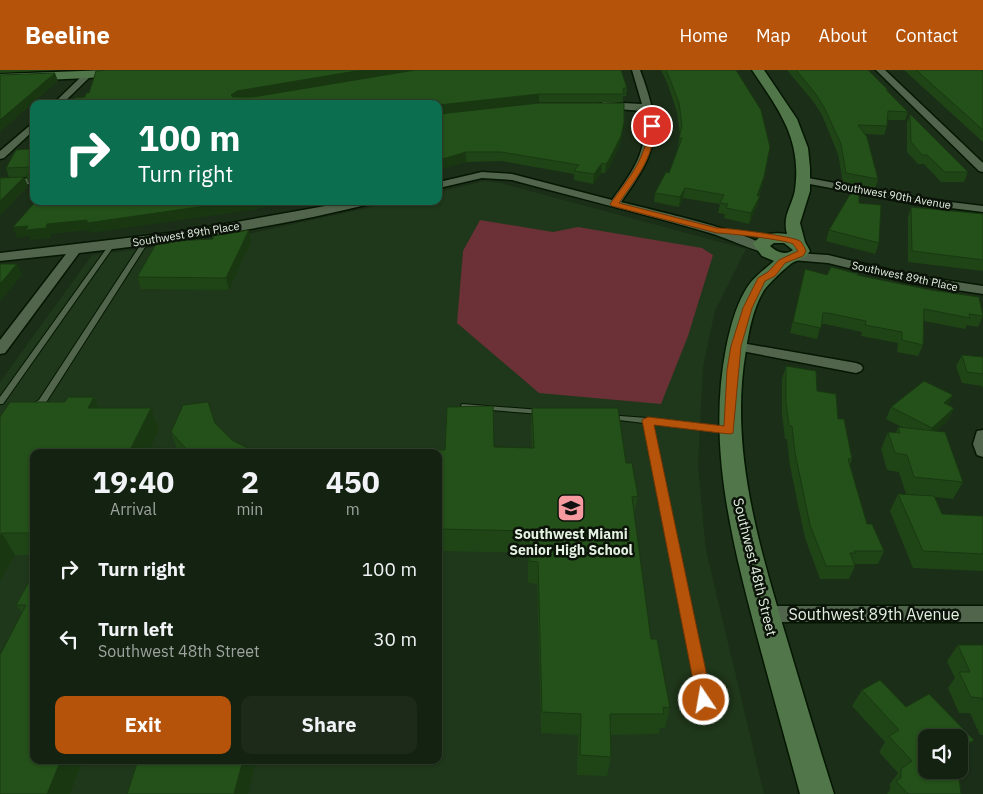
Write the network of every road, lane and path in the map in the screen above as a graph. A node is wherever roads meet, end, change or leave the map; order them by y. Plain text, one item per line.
1 (155, 70) edge
2 (636, 70) edge
3 (758, 70) edge
4 (880, 70) edge
5 (88, 75) junction
6 (0, 78) edge
7 (61, 100) edge
8 (593, 105) edge
9 (648, 107) junction
10 (30, 129) edge
11 (0, 156) edge
12 (983, 169) edge
13 (803, 180) junction
14 (30, 181) edge
15 (0, 183) edge
16 (442, 183) edge
17 (614, 204) junction
18 (351, 205) edge
19 (983, 208) edge
20 (792, 223) junction
21 (146, 241) junction
22 (769, 244) junction
23 (112, 246) junction
24 (75, 250) junction
25 (796, 251) junction
26 (0, 257) edge
27 (828, 259) joint
28 (761, 280) junction
29 (983, 290) edge
30 (736, 346) junction
31 (0, 350) edge
32 (856, 368) dead end
33 (0, 402) edge
34 (465, 406) edge
35 (25, 408) edge
36 (552, 413) edge
37 (600, 417) edge
38 (648, 420) junction
39 (729, 430) junction
40 (983, 435) edge
41 (983, 451) edge
42 (765, 614) junction
43 (983, 614) edge
44 (708, 719) dead end
45 (817, 794) edge

1 - 5 street
2 - 9 street
3 - 13 street
4 - 12 street
5 - 6 street
5 - 7 street
8 - 9 street
9 - 17 street
10 - 11 street
13 - 19 street, Southwest 90th Avenue
13 - 20 street
14 - 15 street
16 - 17 street
17 - 22 street
18 - 21 street, Southwest 89th Place
20 - 22 street
20 - 25 street
21 - 23 street, Southwest 89th Place
21 - 35 lane
22 - 25 street
22 - 28 street, Southwest 48th Street
23 - 24 street, Southwest 89th Place
23 - 33 lane
24 - 26 street, Southwest 89th Place
24 - 31 street
25 - 27 street, Southwest 89th Place
25 - 28 street, Southwest 48th Street
27 - 29 street, Southwest 89th Place
28 - 30 street, Southwest 48th Street
30 - 32 street
30 - 39 street, Southwest 48th Street
34 - 36 lane
37 - 38 lane
38 - 39 lane
38 - 44 lane
39 - 42 street, Southwest 48th Street
40 - 41 street
42 - 43 street, Southwest 89th Avenue
42 - 45 street, Southwest 48th Street

